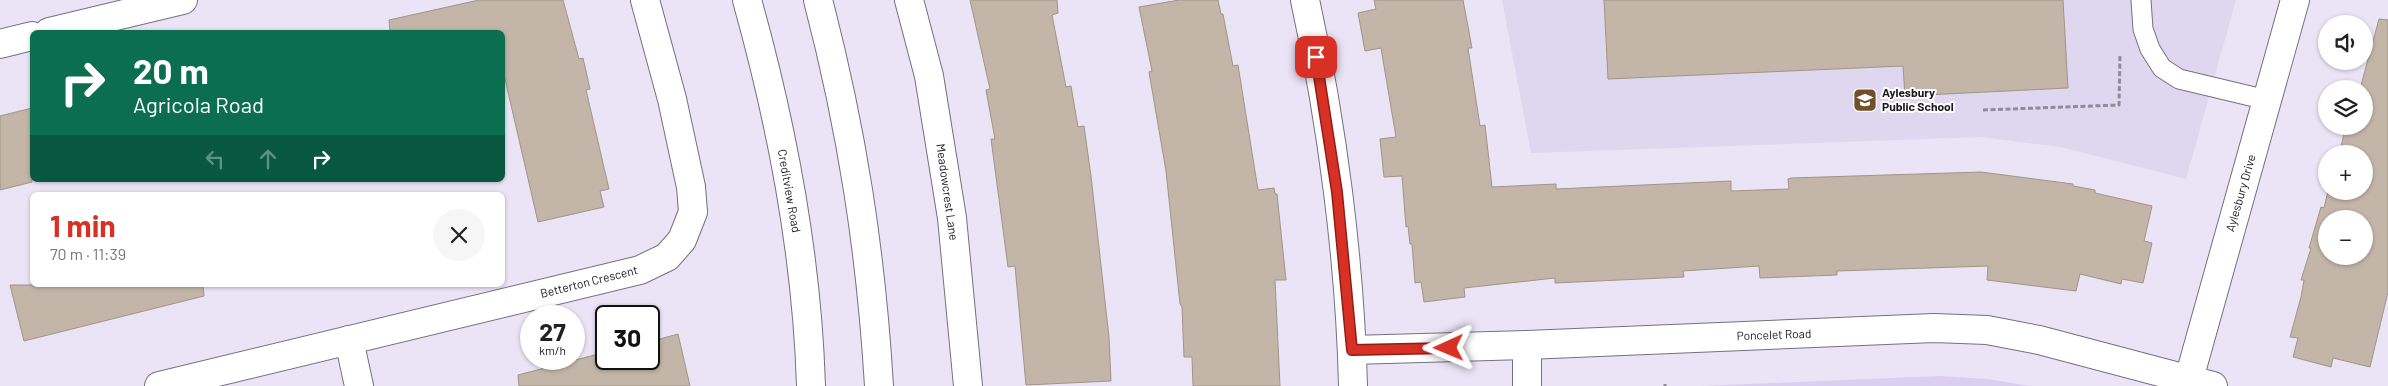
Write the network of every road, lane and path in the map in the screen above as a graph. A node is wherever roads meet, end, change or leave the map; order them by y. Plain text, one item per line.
1 (183, 0) edge
2 (645, 0) edge
3 (747, 0) edge
4 (818, 0) edge
5 (909, 0) edge
6 (1305, 0) edge
7 (2141, 0) edge
8 (2294, 0) edge
9 (57, 30) edge
10 (30, 36) edge
11 (0, 44) edge
12 (2120, 51) dead end
13 (2267, 100) junction
14 (1983, 110) dead end
15 (349, 340) junction
16 (1527, 345) junction
17 (1352, 350) junction
18 (2196, 384) edge
19 (159, 386) edge
20 (359, 386) edge
21 (811, 386) edge
22 (879, 386) edge
23 (968, 386) edge
24 (1353, 386) edge
25 (1527, 386) edge

1 - 9 street
2 - 15 street, Betterton Crescent
3 - 21 street, Creditview Road
4 - 22 street
5 - 23 street, Meadowcrest Lane
6 - 17 street
7 - 13 lane
8 - 13 street, Aylesbury Drive
10 - 11 street
12 - 14 path
13 - 18 street, Aylesbury Drive
15 - 19 street, Betterton Crescent
15 - 20 street
16 - 17 street, Poncelet Road
16 - 18 street, Poncelet Road
16 - 25 street
17 - 24 street

